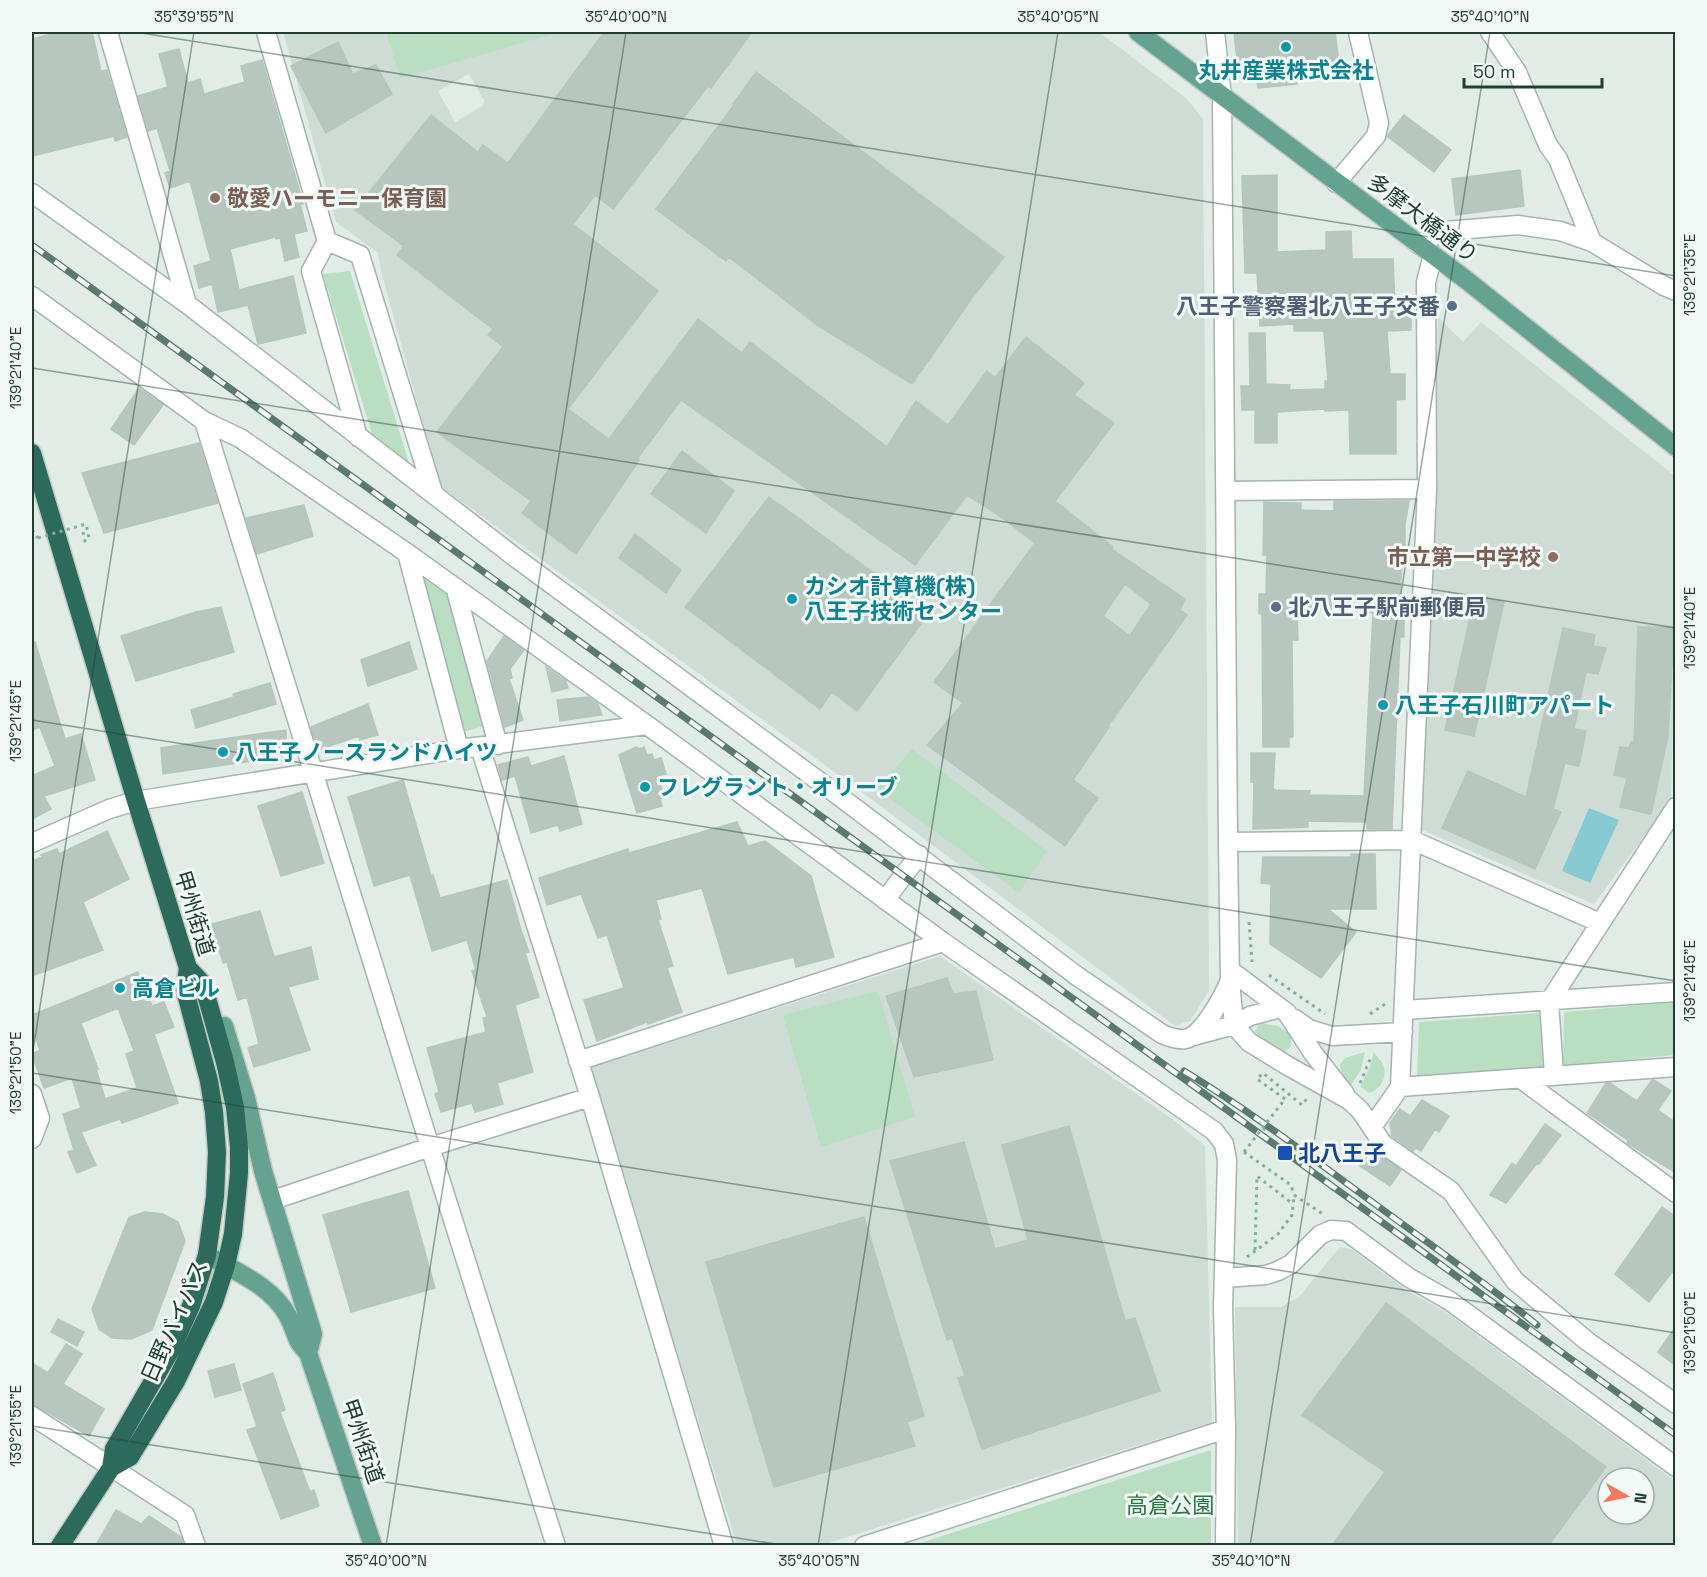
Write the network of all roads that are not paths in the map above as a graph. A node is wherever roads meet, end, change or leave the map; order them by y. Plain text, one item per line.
1 (108, 32) edge
2 (266, 32) edge
3 (1138, 32) edge
4 (1215, 32) edge
5 (1358, 32) edge
6 (1490, 32) edge
7 (1222, 97) junction
8 (1336, 183) junction
9 (32, 193) edge
10 (327, 241) junction
11 (1592, 242) junction
12 (1418, 244) junction
13 (1433, 255) junction
14 (1672, 292) edge
15 (32, 296) edge
16 (187, 304) junction
17 (204, 421) junction
18 (358, 437) junction
19 (1676, 447) edge
20 (32, 453) edge
21 (1427, 489) junction
22 (1226, 491) junction
23 (433, 492) junction
24 (407, 553) junction
25 (455, 587) junction
26 (647, 725) junction
27 (489, 746) junction
28 (459, 749) junction
29 (313, 771) junction
30 (136, 801) junction
31 (1676, 807) edge
32 (1412, 840) junction
33 (1228, 842) junction
34 (32, 843) edge
35 (919, 855) junction
36 (885, 900) junction
37 (1600, 923) junction
38 (943, 942) junction
39 (188, 968) junction
40 (1230, 975) junction
41 (1676, 992) edge
42 (1549, 1002) junction
43 (210, 1008) junction
44 (1404, 1010) junction
45 (1283, 1011) junction
46 (1234, 1025) junction
47 (1403, 1032) junction
48 (1361, 1035) junction
49 (1193, 1036) junction
50 (1313, 1053) junction
51 (578, 1061) junction
52 (1288, 1066) junction
53 (1676, 1067) edge
54 (1554, 1074) junction
55 (1521, 1079) junction
56 (1400, 1087) junction
57 (32, 1094) edge
58 (1354, 1094) junction
59 (590, 1097) junction
60 (1372, 1127) junction
61 (32, 1139) edge
62 (430, 1147) junction
63 (1676, 1193) edge
64 (273, 1200) junction
65 (207, 1255) junction
66 (226, 1265) junction
67 (1224, 1278) junction
68 (308, 1353) junction
69 (1676, 1404) edge
70 (32, 1416) edge
71 (1226, 1429) junction
72 (1676, 1467) edge
73 (111, 1468) junction
74 (60, 1545) edge
75 (196, 1545) edge
76 (373, 1545) edge
77 (556, 1545) edge
78 (724, 1545) edge
79 (864, 1545) edge
80 (1225, 1545) edge

1 - 16 street
2 - 10 street
3 - 7 main road, 多摩大橋通り
4 - 7 street
5 - 8 street
6 - 11 street
7 - 8 main road, 多摩大橋通り
7 - 22 street
8 - 12 main road, 多摩大橋通り
9 - 16 street
10 - 18 street
10 - 23 street
11 - 12 street
11 - 14 street
12 - 13 main road, 多摩大橋通り
13 - 19 main road, 多摩大橋通り
13 - 21 street
15 - 17 street
16 - 18 street
17 - 24 street
17 - 29 street
18 - 23 street
20 - 30 highway, 甲州街道
21 - 22 street
21 - 32 street
22 - 33 street
23 - 35 street
24 - 25 street
24 - 28 street
25 - 26 street
25 - 27 street
26 - 27 street
26 - 36 street
27 - 28 street
27 - 51 street
28 - 29 street
29 - 30 street
29 - 62 street
30 - 34 street
30 - 39 highway, 甲州街道
31 - 37 street
32 - 33 street
32 - 37 street
32 - 44 street
33 - 40 street
35 - 36 street
35 - 49 street
36 - 38 street
37 - 42 street
38 - 51 street
38 - 67 street
39 - 43 highway, 日野バイパス
39 - 65 highway, 甲州街道
40 - 45 street
40 - 46 street
40 - 49 street
41 - 42 street
42 - 44 street
42 - 54 street
43 - 64 main road, 甲州街道
43 - 66 highway, 日野バイパス
44 - 47 street
45 - 46 street
45 - 48 street
45 - 50 street
46 - 49 street
46 - 52 street
47 - 48 street
47 - 56 street
48 - 50 street
50 - 52 street
50 - 58 street
51 - 59 street
52 - 58 street
53 - 54 street
54 - 55 street
55 - 56 street
55 - 63 street
56 - 60 street
57 - 61 street
58 - 60 street
59 - 62 street
59 - 78 street
60 - 69 street
62 - 64 street
62 - 77 street
64 - 68 main road, 甲州街道
65 - 66 main road, 甲州街道
65 - 73 highway, 日野バイパス
66 - 68 main road, 甲州街道
66 - 73 highway, 日野バイパス
67 - 71 street
67 - 72 street
68 - 76 main road, 甲州街道
70 - 73 street
71 - 79 street
71 - 80 street
73 - 74 highway, 日野バイパス
73 - 75 street

